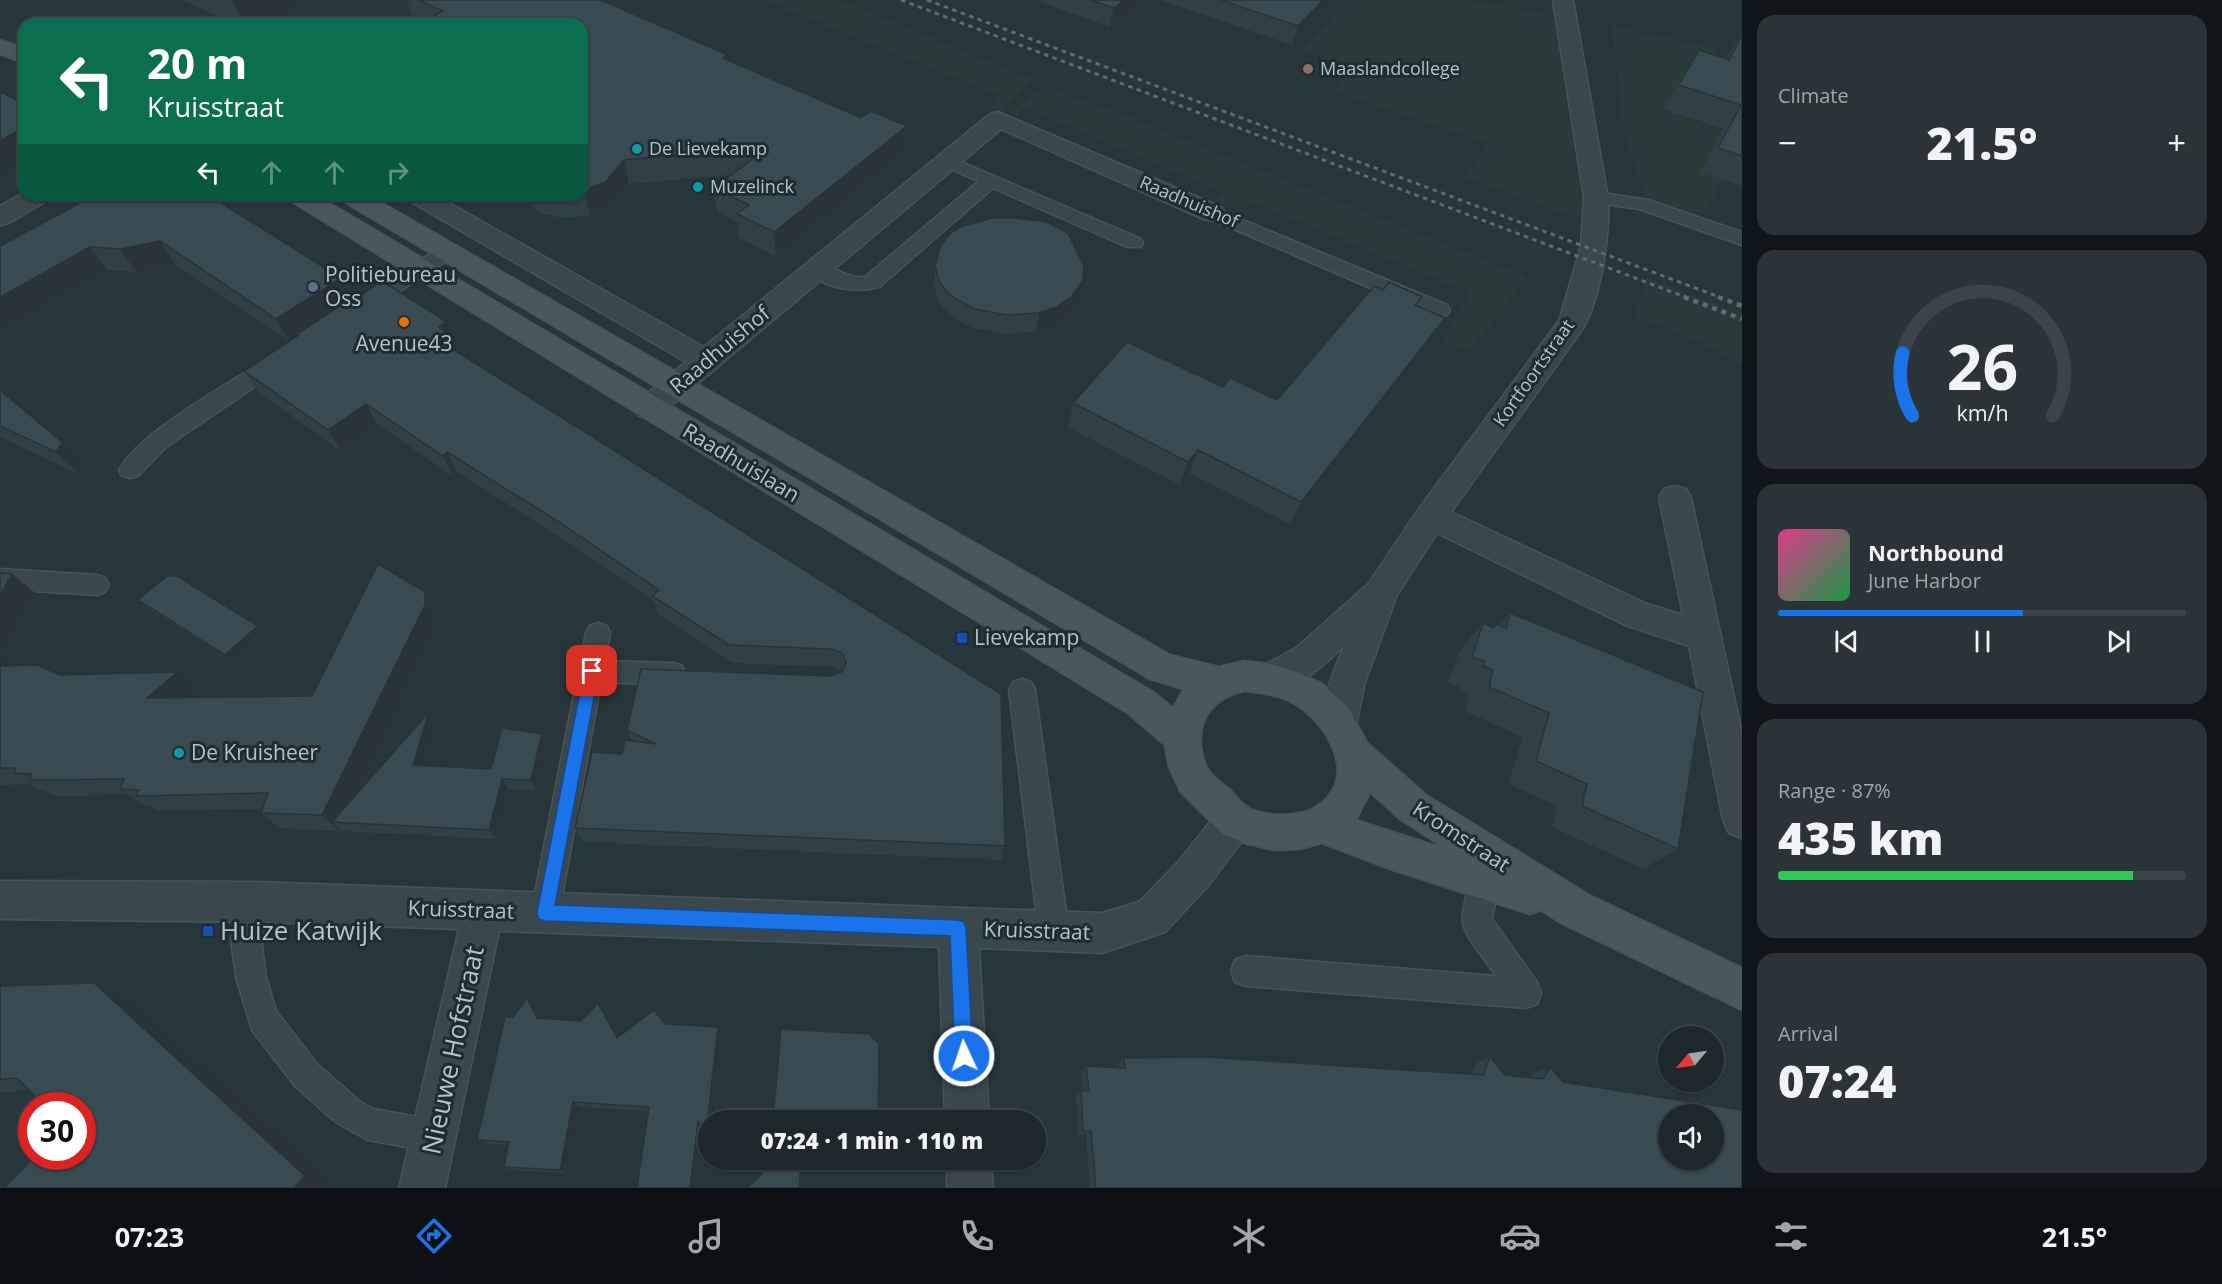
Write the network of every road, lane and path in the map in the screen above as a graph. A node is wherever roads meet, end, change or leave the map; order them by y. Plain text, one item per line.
1 (1563, 0) edge
2 (0, 46) edge
3 (18, 54) edge
4 (947, 161) junction
5 (991, 180) junction
6 (1596, 198) junction
7 (28, 201) edge
8 (308, 201) edge
9 (360, 201) edge
10 (427, 201) edge
11 (1212, 213) joint
12 (0, 217) edge
13 (1742, 239) edge
14 (1134, 243) dead end
15 (448, 251) junction
16 (422, 268) junction
17 (818, 269) junction
18 (1440, 310) dead end
19 (347, 317) edge
20 (291, 354) edge
21 (706, 361) junction
22 (678, 385) junction
23 (649, 408) junction
24 (130, 470) dead end
25 (1676, 498) dead end
26 (1431, 516) junction
27 (0, 579) edge
28 (97, 585) dead end
29 (1382, 590) junction
30 (598, 633) dead end
31 (1705, 637) junction
32 (592, 671) junction
33 (695, 675) edge
34 (1273, 678) junction
35 (1218, 682) junction
36 (1022, 690) dead end
37 (1339, 721) junction
38 (1181, 736) junction
39 (1355, 755) junction
40 (1235, 820) junction
41 (1742, 820) edge
42 (1323, 825) junction
43 (1485, 881) junction
44 (0, 900) edge
45 (258, 902) junction
46 (1575, 909) junction
47 (483, 911) junction
48 (545, 913) junction
49 (958, 928) junction
50 (1054, 933) junction
51 (1246, 971) dead end
52 (1742, 989) edge
53 (967, 1110) edge
54 (435, 1136) junction
55 (969, 1170) edge
56 (422, 1188) edge
57 (970, 1188) edge

1 - 6 street, Kortfoortstraat
2 - 3 street
4 - 5 lane
4 - 11 street, Raadhuishof
4 - 17 street, Raadhuishof
5 - 14 lane
5 - 17 lane
6 - 13 lane
6 - 26 street, Kortfoortstraat
7 - 12 street
8 - 16 street, Raadhuislaan
9 - 15 street, Raadhuislaan
10 - 21 street
11 - 18 lane, Raadhuishof
15 - 16 lane
15 - 22 street, Raadhuislaan
16 - 19 lane
16 - 23 street, Raadhuislaan
17 - 21 street, Raadhuishof
20 - 24 lane
21 - 22 street, Raadhuishof
22 - 23 street, Raadhuishof
22 - 35 street, Raadhuislaan
23 - 38 street, Raadhuislaan
25 - 31 street
26 - 29 street, Kortfoortstraat
26 - 31 street
27 - 28 lane
29 - 34 street, Kortfoortstraat
29 - 37 street, Kortfoortstraat
30 - 32 lane
31 - 41 street
32 - 33 lane
32 - 48 lane
34 - 35 street
34 - 37 street
35 - 38 street
36 - 50 lane
37 - 39 street
38 - 40 street
39 - 42 street
39 - 46 street, Kromstraat
40 - 42 street
40 - 50 street, Kruisstraat
42 - 43 street, Kromstraat
43 - 46 street, Kromstraat
43 - 51 lane
44 - 45 street, Kruisstraat
45 - 47 street, Kruisstraat
45 - 54 lane
46 - 52 street, Kromstraat
47 - 48 street, Kruisstraat
47 - 54 street, Nieuwe Hofstraat
48 - 49 street, Kruisstraat
49 - 50 street, Kruisstraat
49 - 53 street
54 - 56 street, Nieuwe Hofstraat
55 - 57 street

